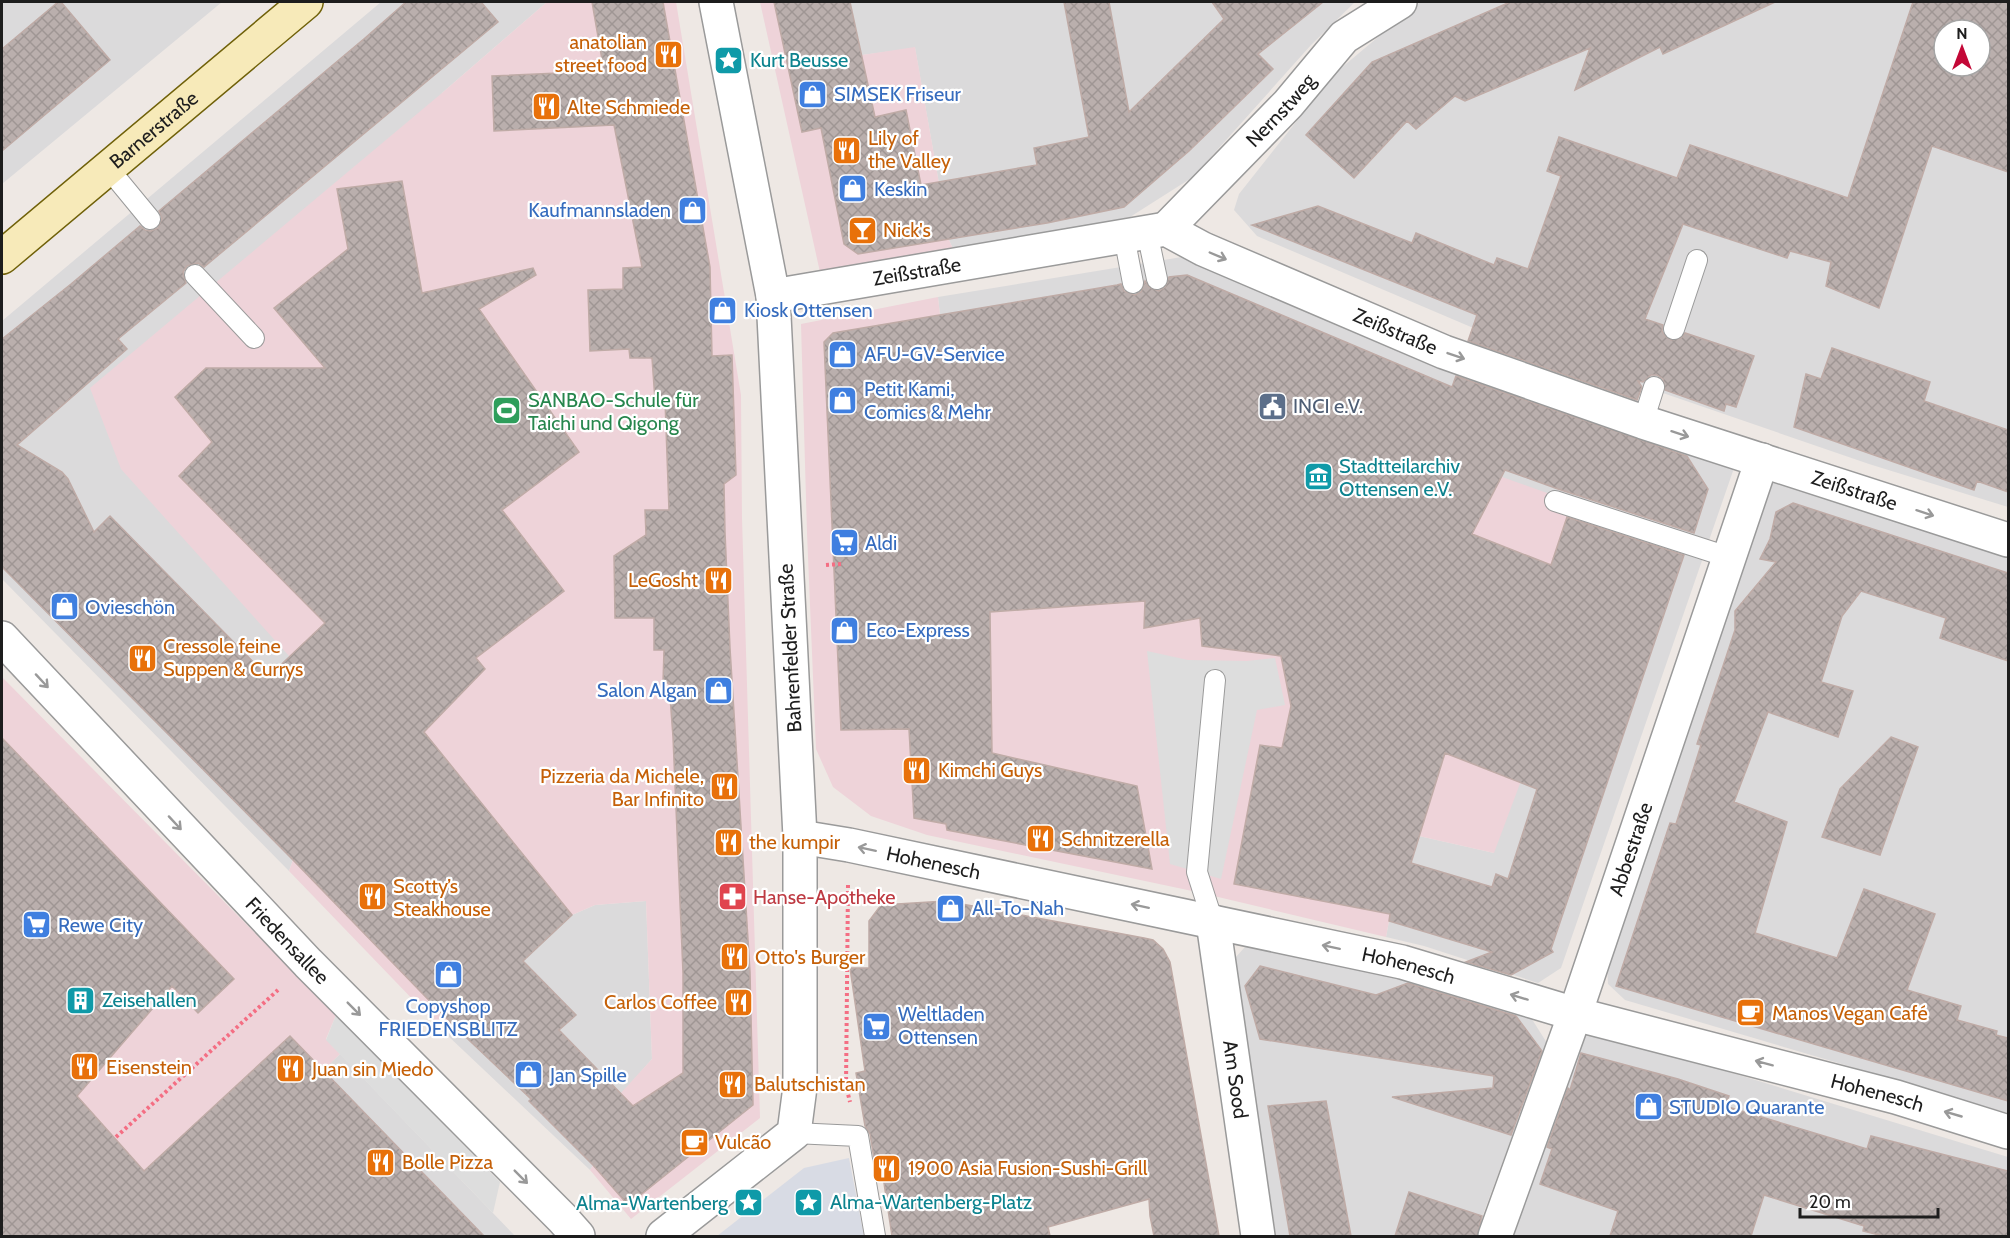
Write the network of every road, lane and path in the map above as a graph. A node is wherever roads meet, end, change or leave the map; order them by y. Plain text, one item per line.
1 (306, 2) edge
2 (716, 2) edge
3 (1400, 2) edge
4 (108, 168) junction
5 (150, 219) dead end
6 (1146, 232) junction
7 (2, 257) edge
8 (1697, 260) dead end
9 (195, 275) dead end
10 (1157, 279) dead end
11 (1133, 283) dead end
12 (774, 296) junction
13 (1674, 329) dead end
14 (254, 338) dead end
15 (1654, 387) dead end
16 (1643, 422) junction
17 (1762, 460) junction
18 (1555, 501) dead end
19 (2008, 540) edge
20 (1728, 556) junction
21 (2, 638) edge
22 (1215, 680) dead end
23 (800, 837) junction
24 (849, 845) junction
25 (1213, 921) junction
26 (308, 963) junction
27 (1575, 1014) junction
28 (2008, 1132) edge
29 (794, 1133) junction
30 (858, 1136) junction
31 (116, 1137) dead end
32 (578, 1236) edge
33 (663, 1236) edge
34 (875, 1236) edge
35 (1258, 1236) edge
36 (1495, 1236) edge

1 - 4 main road, Barnerstraße
2 - 12 street, Bahrenfelder Straße
3 - 6 street, Nernstweg
4 - 5 lane
4 - 7 main road, Barnerstraße
6 - 10 lane
6 - 11 lane
6 - 12 street, Zeißstraße
6 -> 16 street, Zeißstraße
8 - 13 lane
9 - 14 lane
12 - 23 street, Bahrenfelder Straße
15 - 16 lane
16 -> 17 street, Zeißstraße
17 -> 19 street, Zeißstraße
17 - 20 street, Abbestraße
18 - 20 lane
20 - 27 street, Abbestraße
21 -> 26 street, Friedensallee
22 - 25 lane
23 - 24 street, Hohenesch
23 - 29 street, Bahrenfelder Straße
25 -> 24 street, Hohenesch
24 - 30 path
27 -> 25 street, Hohenesch
25 - 35 street, Am Sood
26 - 31 path
26 -> 32 street, Friedensallee
28 -> 27 street, Hohenesch
27 - 36 street, Abbestraße
29 - 30 lane
29 - 33 street
30 - 34 lane

